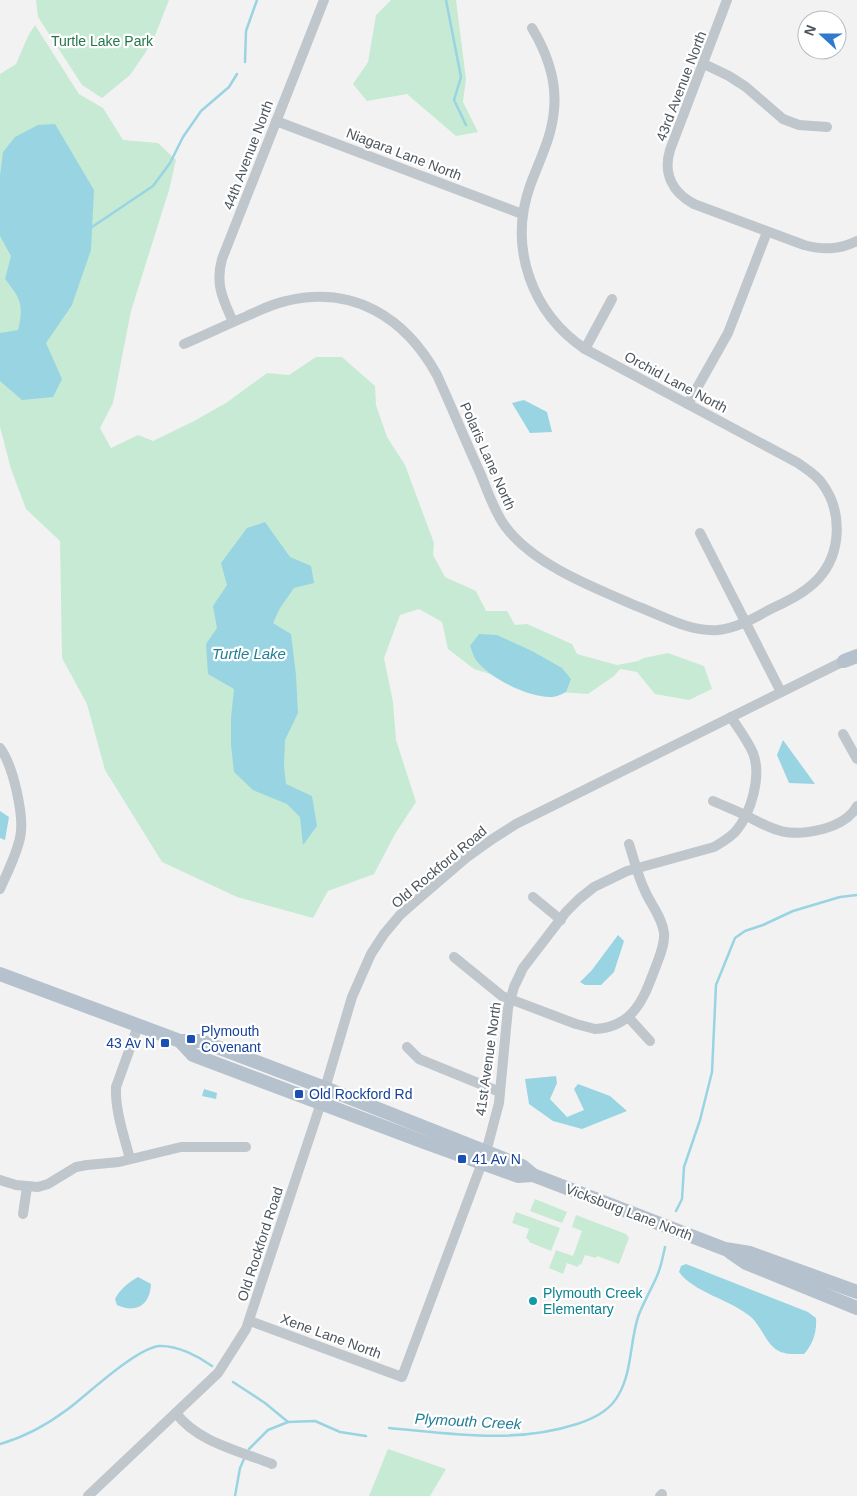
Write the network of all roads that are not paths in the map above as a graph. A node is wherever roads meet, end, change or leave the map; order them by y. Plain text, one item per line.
1 (324, 0) edge
2 (727, 0) edge
3 (532, 28) dead end
4 (704, 64) junction
5 (276, 121) junction
6 (827, 127) dead end
7 (522, 214) junction
8 (768, 232) junction
9 (857, 241) edge
10 (612, 299) dead end
11 (234, 322) junction
12 (184, 344) dead end
13 (586, 349) junction
14 (688, 404) junction
15 (700, 533) dead end
16 (745, 623) junction
17 (853, 659) edge
18 (781, 692) junction
19 (731, 717) junction
20 (843, 734) dead end
21 (0, 748) edge
22 (857, 759) edge
23 (714, 801) dead end
24 (857, 806) edge
25 (746, 816) junction
26 (629, 844) dead end
27 (638, 868) junction
28 (0, 889) edge
29 (533, 896) dead end
30 (561, 920) junction
31 (454, 956) dead end
32 (0, 974) edge
33 (510, 1000) junction
34 (629, 1018) junction
35 (138, 1026) junction
36 (180, 1041) junction
37 (650, 1041) dead end
38 (407, 1047) dead end
39 (325, 1088) junction
40 (500, 1092) junction
41 (321, 1103) junction
42 (246, 1147) dead end
43 (485, 1157) junction
44 (130, 1160) junction
45 (0, 1180) edge
46 (27, 1187) junction
47 (23, 1214) dead end
48 (725, 1249) junction
49 (857, 1292) edge
50 (857, 1308) edge
51 (250, 1321) junction
52 (402, 1377) joint
53 (176, 1413) junction
54 (272, 1464) dead end
55 (88, 1496) edge

1 - 5 street, 44th Avenue North
2 - 4 street, 43rd Avenue North
3 - 7 street, Orchid Lane North
4 - 6 street
4 - 8 street, 43rd Avenue North
5 - 7 street, Niagara Lane North
5 - 11 street, 44th Avenue North
7 - 13 street, Orchid Lane North
8 - 9 street
8 - 14 street
10 - 13 street
11 - 12 street, Polaris Lane North
11 - 16 street, Polaris Lane North
13 - 14 street, Orchid Lane North
14 - 16 street, Orchid Lane North
15 - 16 street
16 - 18 street
17 - 18 street, Old Rockford Road
18 - 19 street, Old Rockford Road
19 - 25 street, 41st Avenue North
19 - 39 street, Old Rockford Road
20 - 22 street
21 - 28 street
23 - 25 street
24 - 25 street
25 - 27 street, 41st Avenue North
26 - 27 street
27 - 30 street, 41st Avenue North
27 - 34 street
29 - 30 street
30 - 33 street, 41st Avenue North
31 - 33 street
32 - 35 main road, Vicksburg Lane North
33 - 34 street
33 - 40 street, 41st Avenue North
34 - 37 street
35 - 36 main road, Vicksburg Lane North
35 - 44 street
36 - 39 main road, Vicksburg Lane North
36 - 41 main road, Vicksburg Lane North
38 - 40 street
39 - 41 street, Old Rockford Road
39 - 43 main road, Vicksburg Lane North
40 - 43 street, 41st Avenue North
41 - 43 main road, Vicksburg Lane North
41 - 51 street, Old Rockford Road
42 - 44 street
43 - 48 main road, Vicksburg Lane North
43 - 52 street, 41st Avenue North
44 - 46 street
45 - 46 street
46 - 47 street
48 - 49 main road, Vicksburg Lane North
48 - 50 main road, Vicksburg Lane North
51 - 52 street, Xene Lane North
51 - 53 street, Old Rockford Road
53 - 54 street
53 - 55 street, Old Rockford Road

